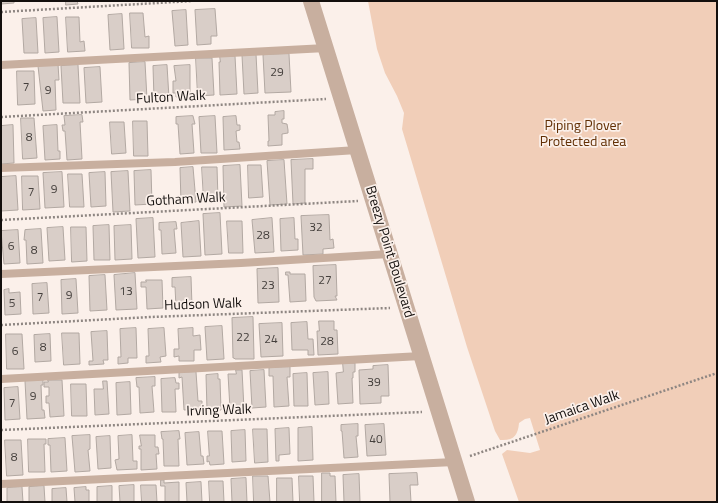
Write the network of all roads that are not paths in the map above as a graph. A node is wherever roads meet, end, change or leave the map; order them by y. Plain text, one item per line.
1 (311, 1) edge
2 (326, 48) junction
3 (1, 66) edge
4 (358, 150) junction
5 (1, 168) edge
6 (389, 254) junction
7 (1, 274) edge
8 (421, 356) junction
9 (1, 379) edge
10 (454, 462) junction
11 (1, 484) edge
12 (467, 502) edge

1 - 2 street, Breezy Point Boulevard
2 - 3 lane
2 - 4 street, Breezy Point Boulevard
4 - 5 lane
4 - 6 street, Breezy Point Boulevard
6 - 7 lane
6 - 8 street, Breezy Point Boulevard
8 - 9 lane
8 - 10 street, Breezy Point Boulevard
10 - 11 lane
10 - 12 street, Breezy Point Boulevard

